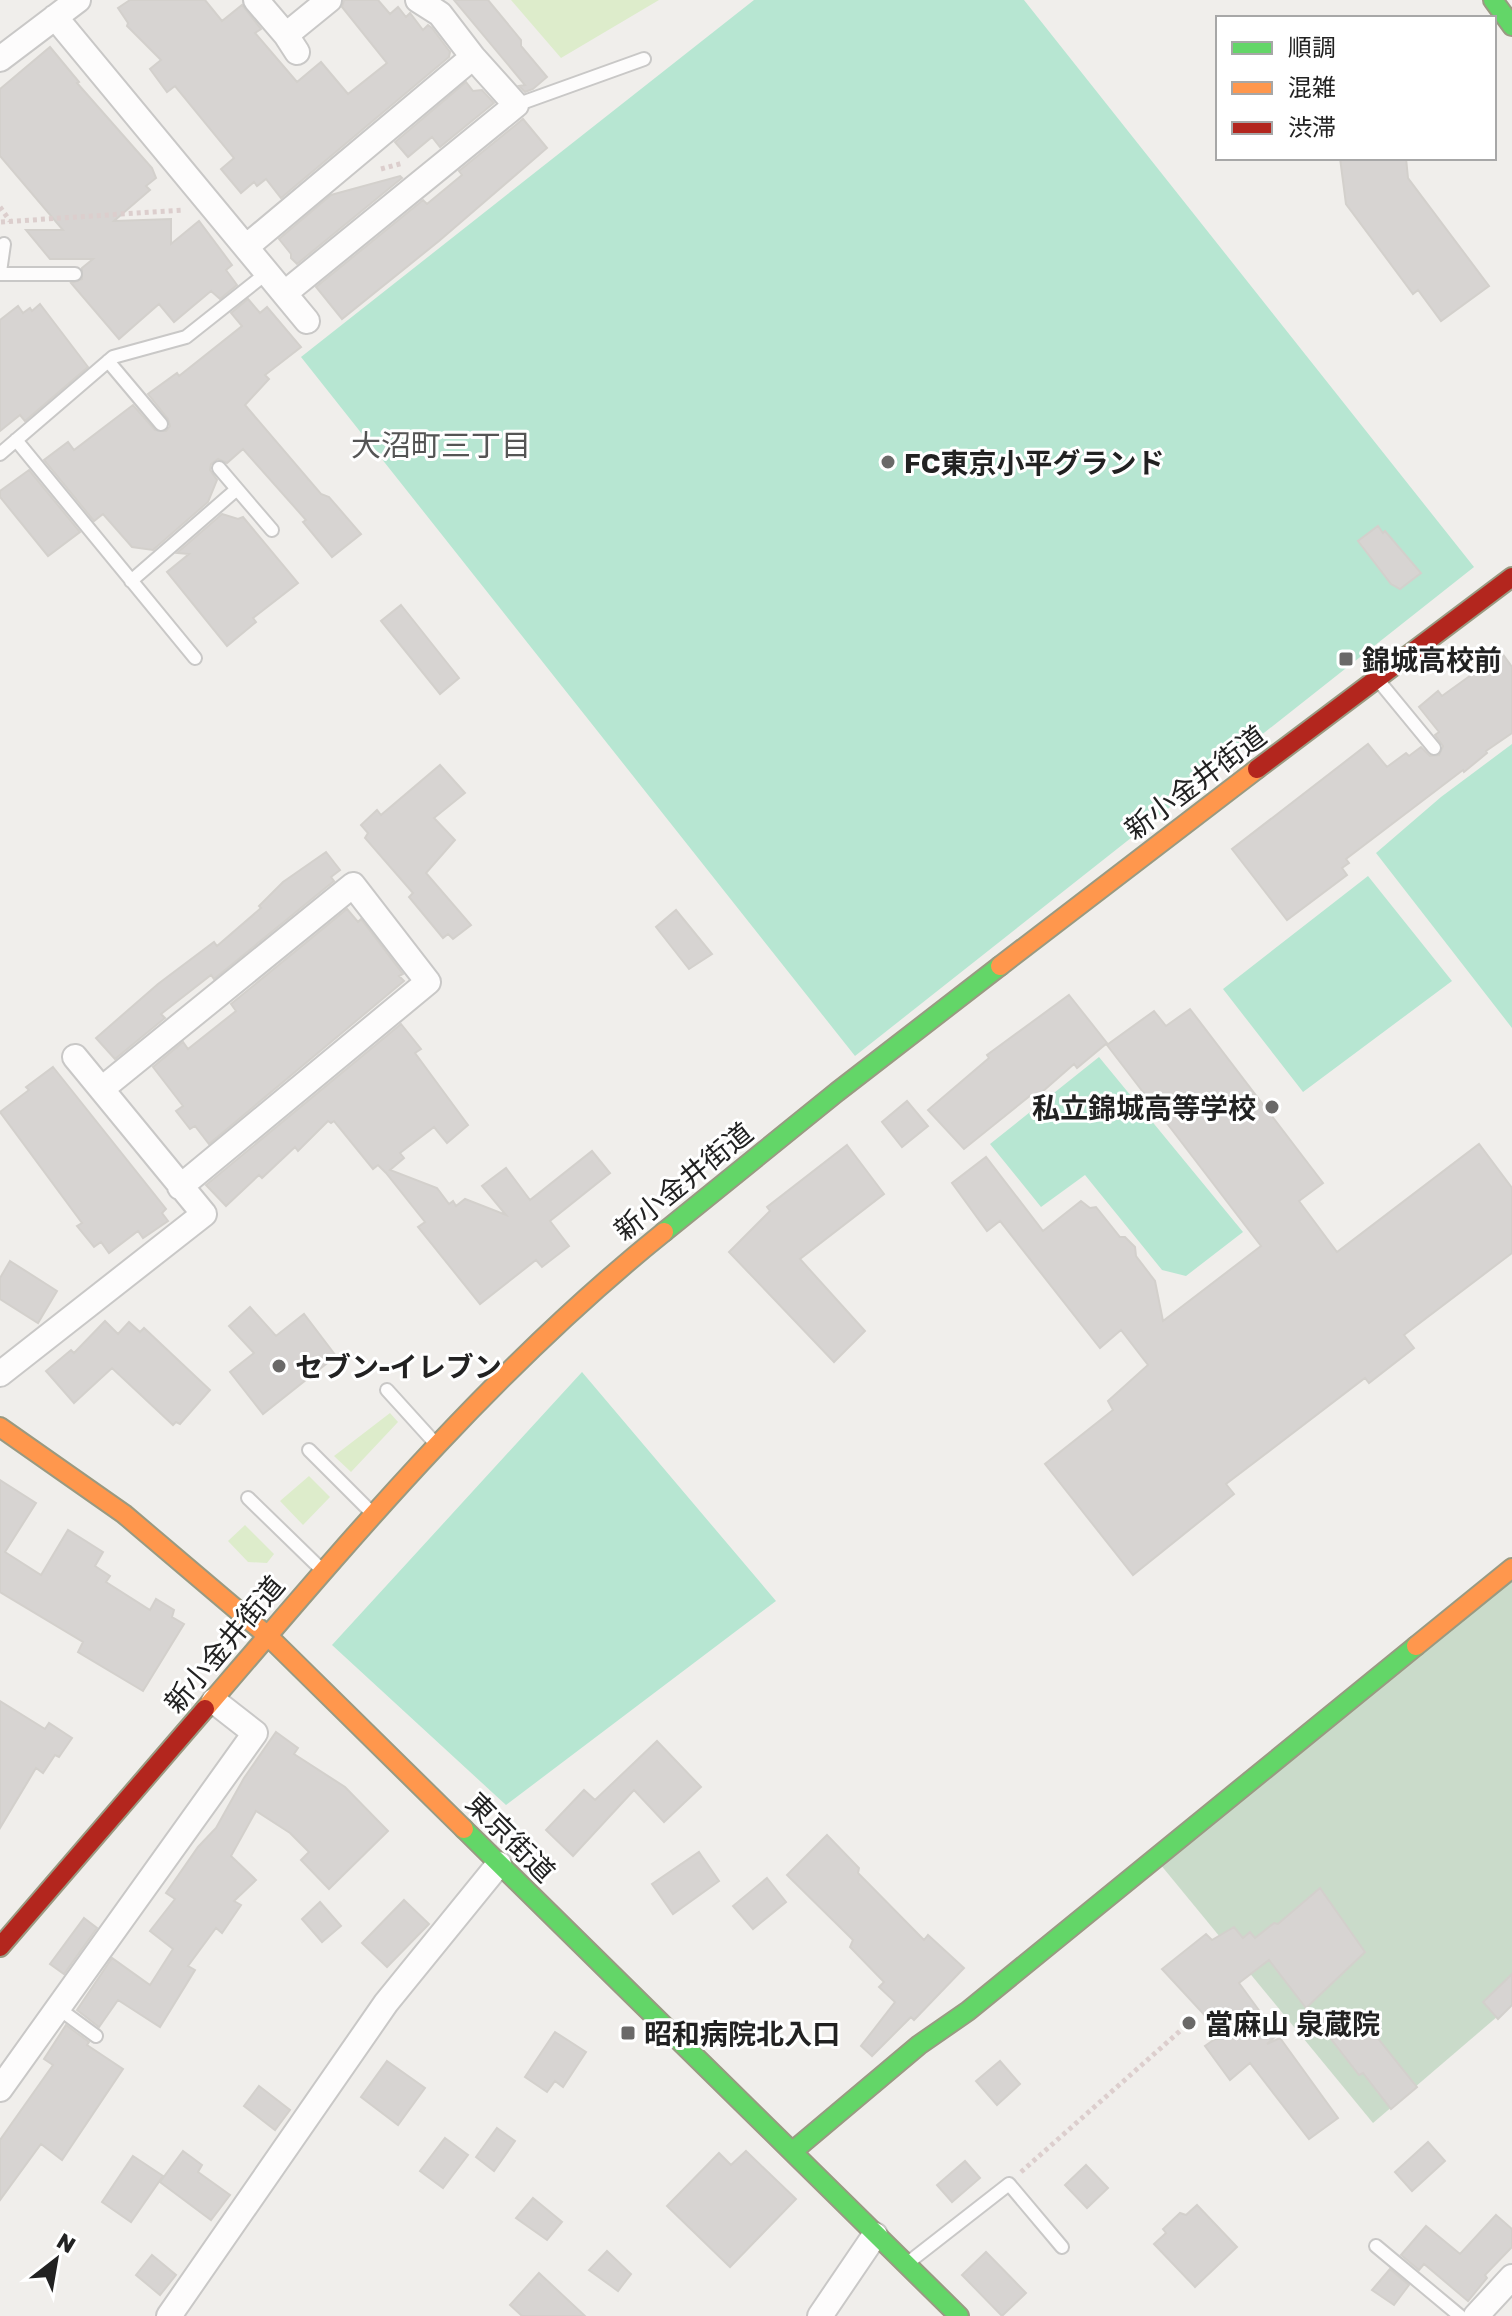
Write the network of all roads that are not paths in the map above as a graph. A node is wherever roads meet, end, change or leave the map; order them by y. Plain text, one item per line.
1 (78, 0) edge
2 (256, 0) edge
3 (329, 0) edge
4 (418, 0) edge
5 (1493, 0) edge
6 (55, 17) junction
7 (1512, 26) edge
8 (473, 57) junction
9 (0, 59) edge
10 (644, 59) dead end
11 (516, 105) junction
12 (4, 244) dead end
13 (246, 247) junction
14 (268, 272) junction
15 (0, 273) edge
16 (75, 274) dead end
17 (285, 293) junction
18 (307, 321) dead end
19 (108, 361) junction
20 (161, 424) dead end
21 (16, 440) junction
22 (0, 454) edge
23 (219, 468) dead end
24 (237, 489) junction
25 (272, 530) dead end
26 (1512, 577) edge
27 (131, 581) junction
28 (195, 658) dead end
29 (1378, 680) junction
30 (1434, 748) dead end
31 (75, 1057) dead end
32 (103, 1088) junction
33 (180, 1187) junction
34 (0, 1374) edge
35 (387, 1390) dead end
36 (0, 1427) edge
37 (437, 1445) junction
38 (309, 1450) dead end
39 (248, 1498) dead end
40 (373, 1514) junction
41 (1512, 1568) edge
42 (322, 1570) junction
43 (269, 1637) junction
44 (214, 1701) junction
45 (499, 1864) junction
46 (0, 1947) edge
47 (58, 2008) junction
48 (96, 2036) dead end
49 (0, 2089) edge
50 (793, 2151) junction
51 (875, 2235) junction
52 (1376, 2246) dead end
53 (1062, 2247) dead end
54 (907, 2264) junction
55 (1512, 2277) edge
56 (939, 2308) edge
57 (169, 2316) edge
58 (820, 2316) edge
59 (959, 2316) edge
60 (1460, 2316) edge
61 (1476, 2316) edge

1 - 6 street
2 - 3 street
4 - 8 street
5 - 7 main road
6 - 9 street
6 - 13 street
8 - 11 street
8 - 13 street
10 - 11 lane
11 - 17 street
12 - 15 lane
13 - 14 street
14 - 17 street
14 - 19 lane
15 - 16 lane
17 - 18 street
19 - 20 lane
19 - 21 lane
21 - 22 lane
21 - 27 lane
23 - 24 lane
24 - 25 lane
24 - 27 lane
26 - 29 main road, 新小金井街道
27 - 28 lane
29 - 30 lane
29 - 37 main road, 新小金井街道
31 - 32 street
32 - 33 street
32 - 33 street
33 - 34 street
35 - 37 lane
36 - 43 main road, 東京街道
37 - 40 main road, 新小金井街道
38 - 40 lane
39 - 42 lane
40 - 42 main road, 新小金井街道
41 - 50 main road
42 - 43 main road, 新小金井街道
43 - 44 main road, 新小金井街道
43 - 45 main road, 東京街道
44 - 46 main road, 新小金井街道
44 - 47 street
45 - 50 main road, 東京街道
45 - 57 street
47 - 48 lane
47 - 49 street
50 - 51 main road, 東京街道
51 - 54 main road, 東京街道
51 - 58 street
52 - 60 lane
53 - 54 lane
54 - 56 main road, 東京街道
55 - 61 street
56 - 59 main road, 東京街道

